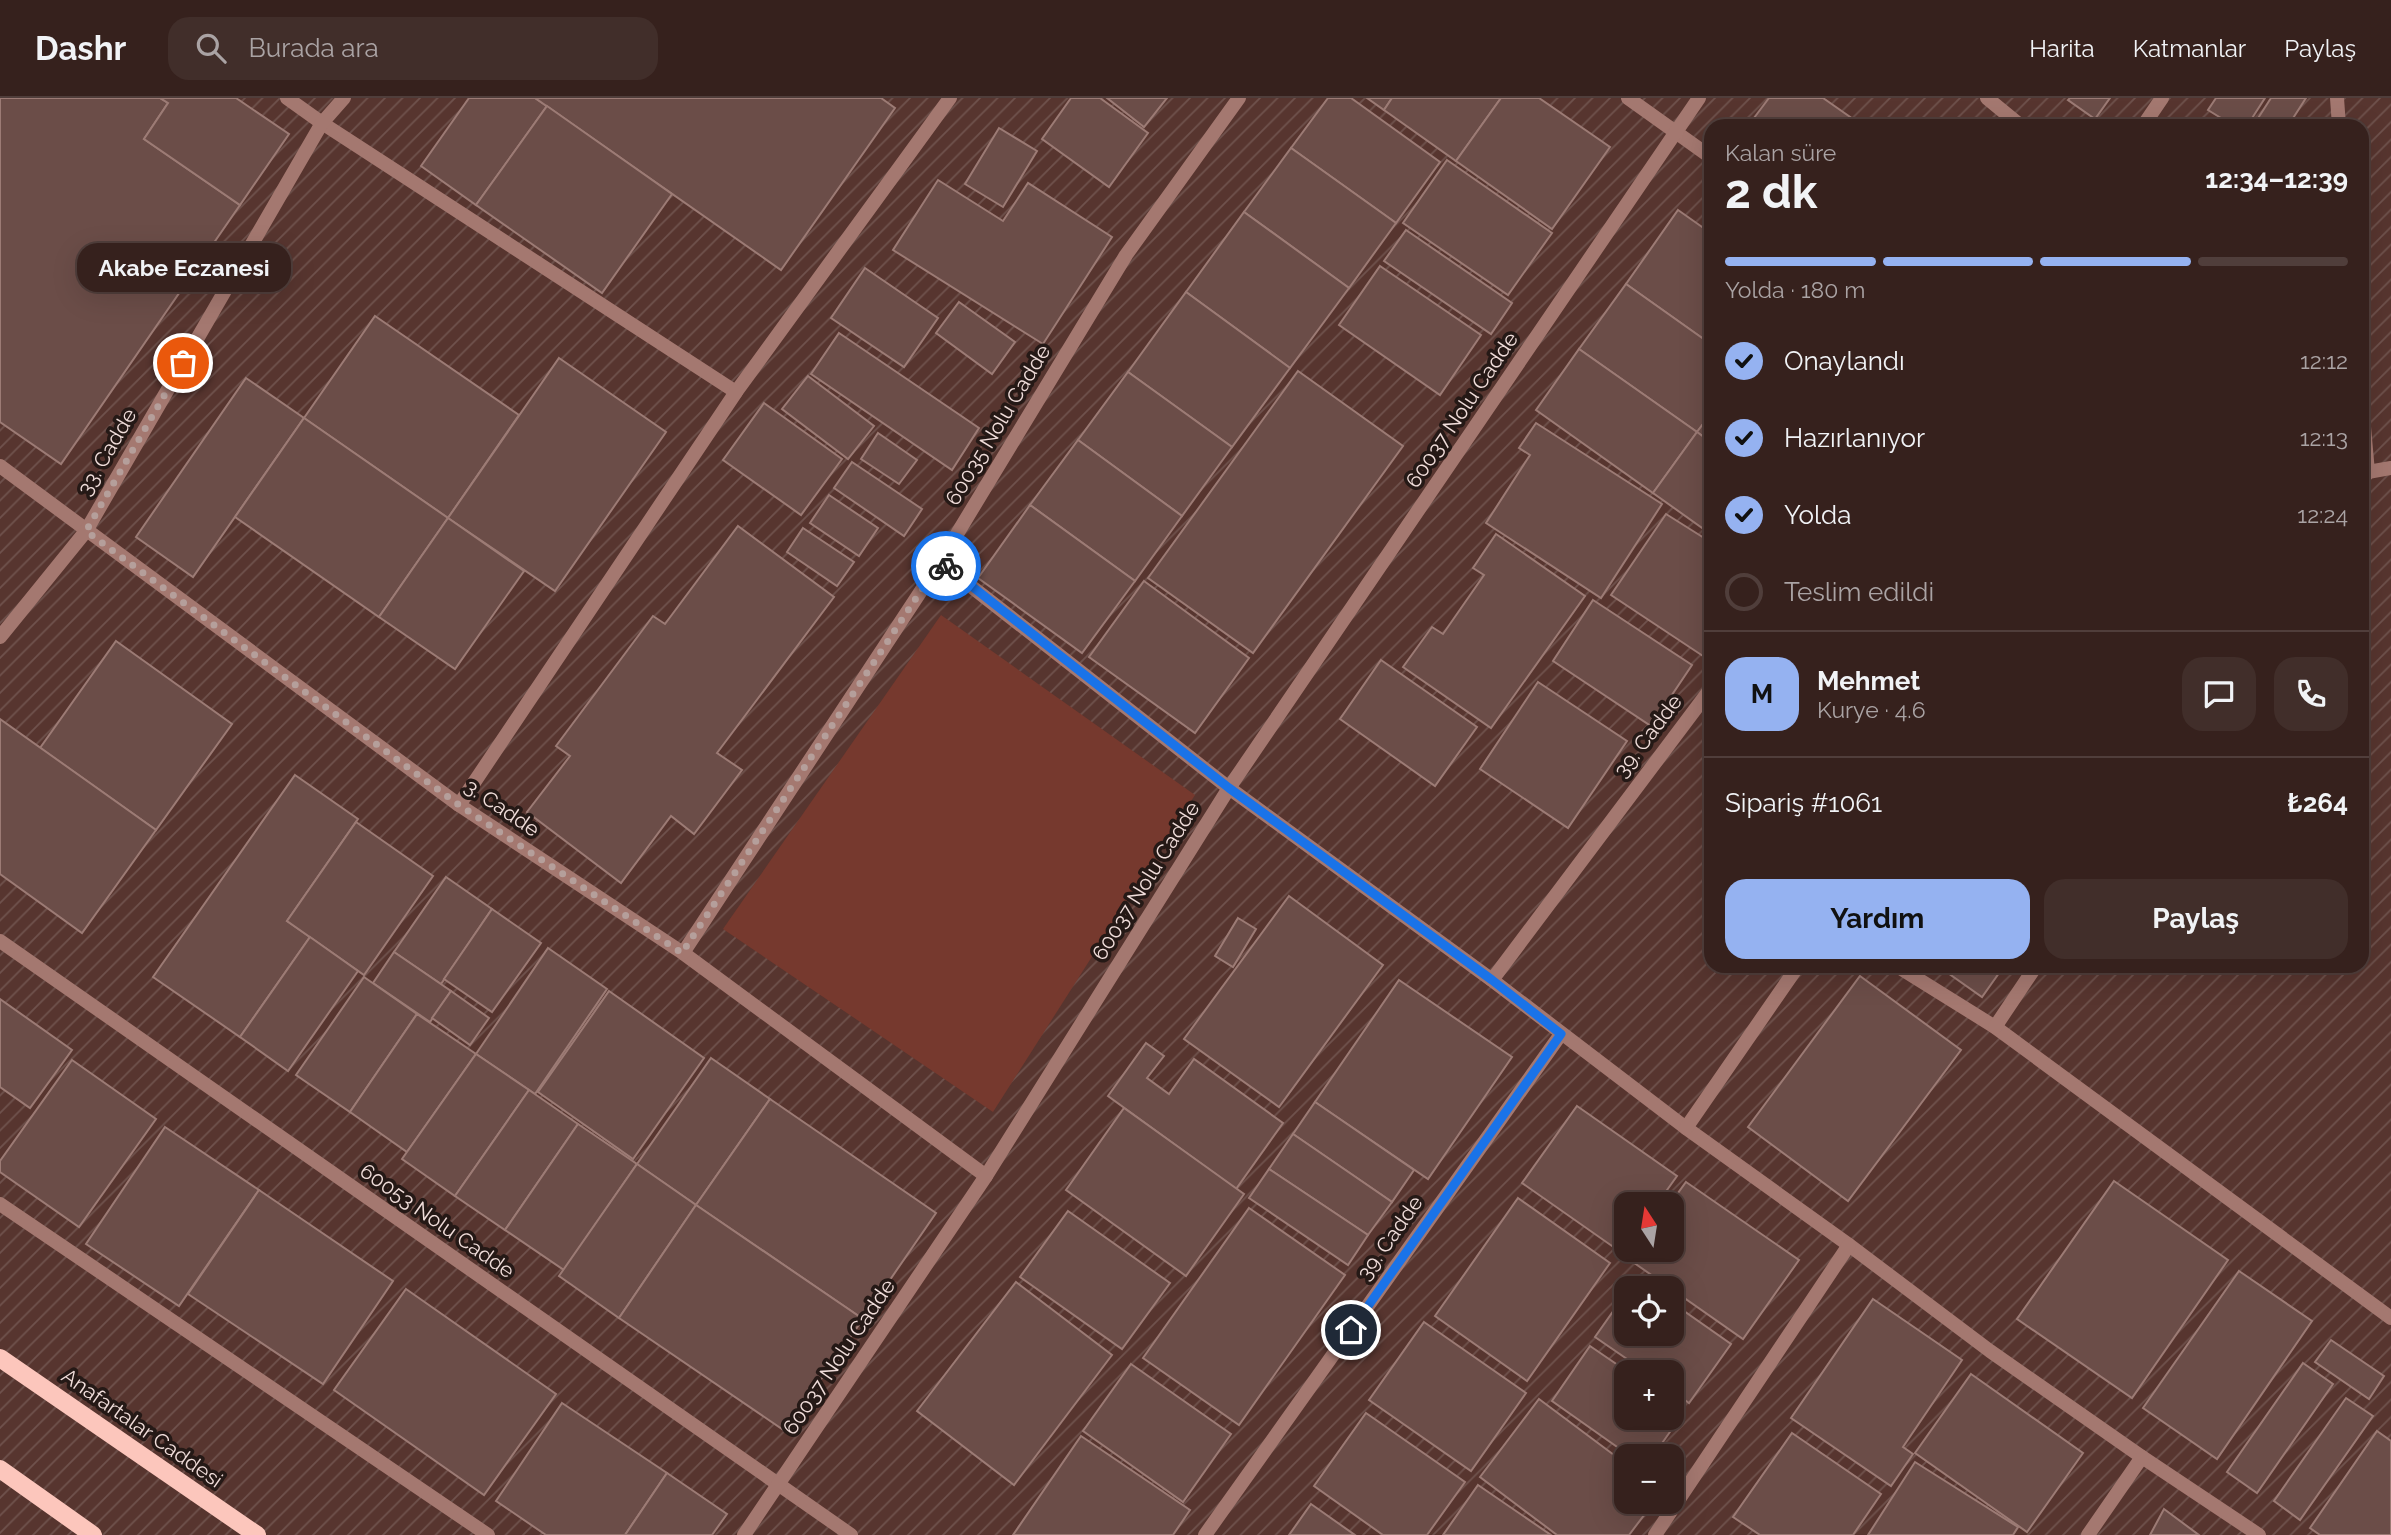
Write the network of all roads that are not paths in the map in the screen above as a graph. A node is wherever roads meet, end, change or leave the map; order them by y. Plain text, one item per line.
1 (287, 98) edge
2 (344, 98) edge
3 (950, 98) edge
4 (1239, 98) edge
5 (1628, 98) edge
6 (1699, 98) edge
7 (1987, 98) edge
8 (2162, 98) edge
9 (2337, 98) edge
10 (2012, 119) edge
11 (2148, 119) edge
12 (2338, 119) edge
13 (322, 123) junction
14 (1677, 132) junction
15 (1704, 152) edge
16 (736, 392) junction
17 (0, 466) edge
18 (2391, 468) edge
19 (2369, 475) edge
20 (86, 531) junction
21 (940, 562) junction
22 (0, 638) edge
23 (1704, 698) edge
24 (1229, 788) junction
25 (459, 805) junction
26 (0, 941) edge
27 (682, 953) junction
28 (1793, 973) edge
29 (1908, 973) edge
30 (2031, 973) edge
31 (1492, 980) junction
32 (1995, 1027) junction
33 (1561, 1034) junction
34 (1686, 1128) junction
35 (986, 1176) junction
36 (0, 1204) edge
37 (1849, 1245) junction
38 (2391, 1318) edge
39 (0, 1358) edge
40 (2142, 1457) junction
41 (0, 1469) edge
42 (778, 1485) junction
43 (93, 1535) edge
44 (257, 1535) edge
45 (488, 1535) edge
46 (744, 1535) edge
47 (851, 1535) edge
48 (1205, 1535) edge
49 (1655, 1535) edge
50 (2088, 1535) edge
51 (2259, 1535) edge

1 - 13 street
2 - 13 street, 33. Cadde
3 - 16 street
4 - 21 street, 60035 Nolu Cadde
5 - 14 street
6 - 14 street, 60037 Nolu Cadde
7 - 10 street
8 - 11 street
9 - 12 street
13 - 16 street
13 - 20 street, 33. Cadde
14 - 15 street
14 - 24 street, 60037 Nolu Cadde
16 - 25 street
17 - 20 street, 3. Cadde
18 - 19 street
20 - 22 street, 33. Cadde
20 - 25 street, 3. Cadde
21 - 24 street
21 - 27 street, 60035 Nolu Cadde
23 - 31 street, 39. Cadde
24 - 31 street
24 - 35 street, 60037 Nolu Cadde
25 - 27 street, 3. Cadde
26 - 42 street, 60053 Nolu Cadde
27 - 35 street, 3. Cadde
28 - 34 street
29 - 32 street
30 - 32 street
31 - 33 street
32 - 38 street
33 - 34 street
33 - 48 street, 39. Cadde
34 - 37 street
35 - 42 street, 60037 Nolu Cadde
36 - 45 street
37 - 40 street
37 - 49 street
39 - 44 main road, Anafartalar Caddesi
40 - 50 street
40 - 51 street
41 - 43 main road
42 - 46 street, 60037 Nolu Cadde
42 - 47 street, 60053 Nolu Cadde

